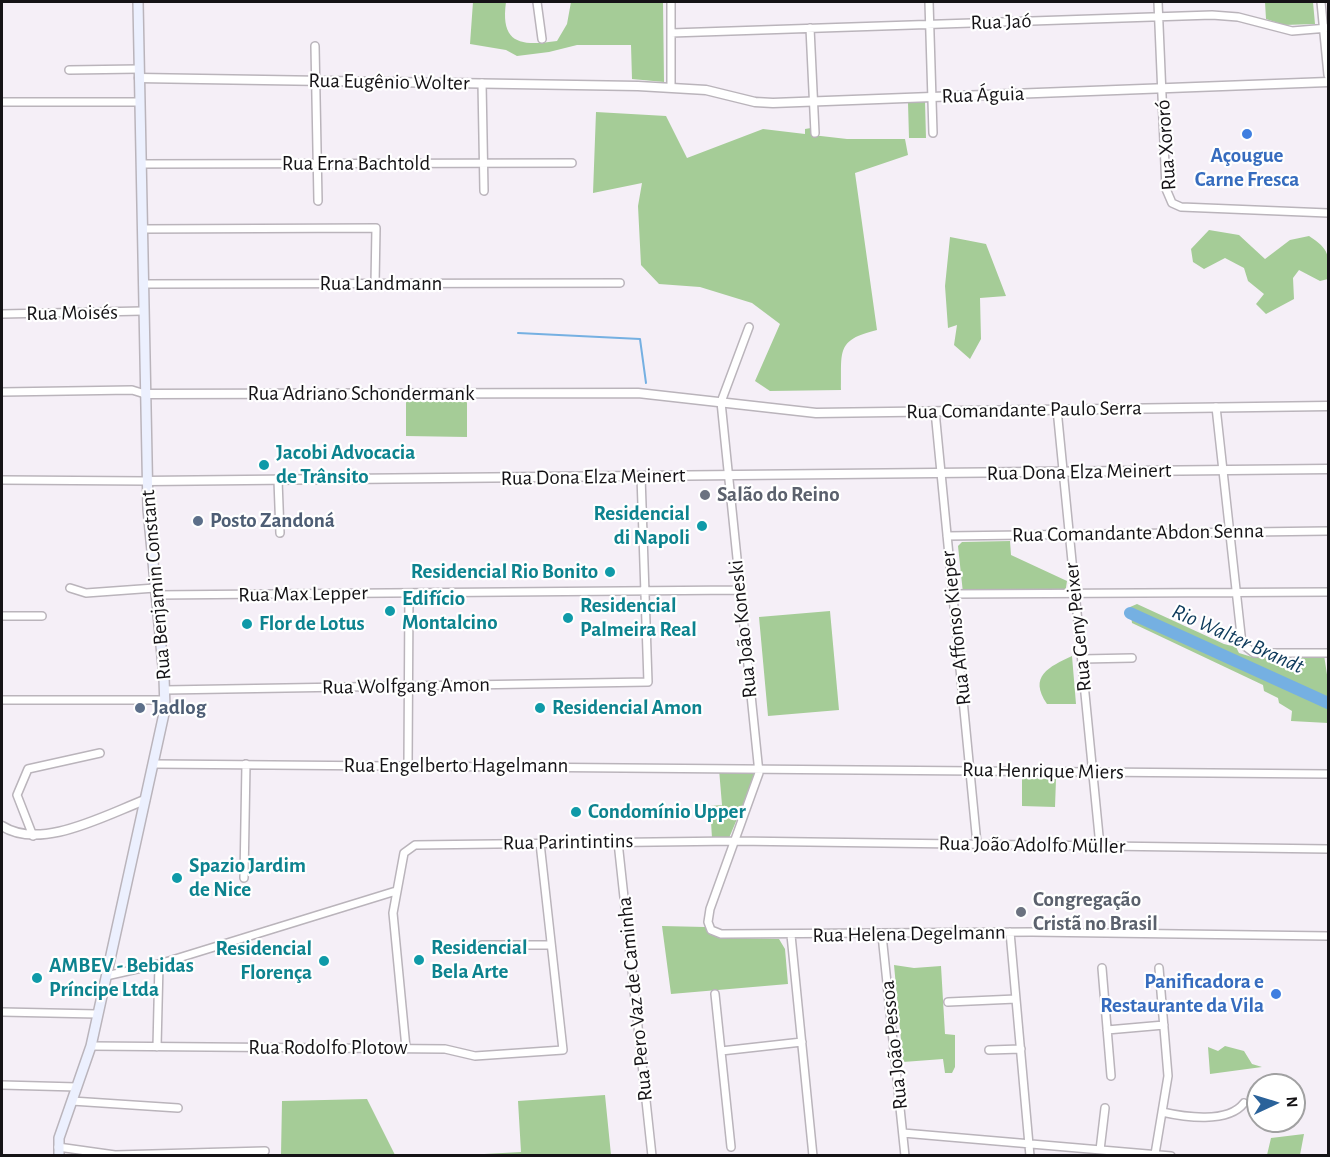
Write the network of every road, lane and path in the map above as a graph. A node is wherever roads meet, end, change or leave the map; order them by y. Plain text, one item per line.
1 (138, 2) edge
2 (537, 2) edge
3 (670, 2) edge
4 (929, 2) edge
5 (1158, 2) edge
6 (1322, 2) edge
7 (1159, 16) junction
8 (930, 24) junction
9 (810, 28) junction
10 (1326, 28) edge
11 (671, 33) junction
12 (542, 39) dead end
13 (315, 46) dead end
14 (69, 70) dead end
15 (139, 74) junction
16 (1329, 75) edge
17 (316, 81) junction
18 (1329, 82) edge
19 (482, 84) junction
20 (638, 86) joint
21 (671, 87) junction
22 (1162, 88) junction
23 (932, 97) junction
24 (813, 101) junction
25 (2, 102) edge
26 (140, 102) junction
27 (815, 133) dead end
28 (933, 133) dead end
29 (572, 163) dead end
30 (141, 164) junction
31 (317, 164) junction
32 (483, 164) junction
33 (484, 190) dead end
34 (318, 201) dead end
35 (1329, 213) edge
36 (142, 229) junction
37 (620, 283) dead end
38 (143, 284) junction
39 (375, 284) junction
40 (143, 312) junction
41 (2, 314) edge
42 (748, 327) dead end
43 (2, 392) edge
44 (145, 394) junction
45 (721, 402) junction
46 (1329, 406) edge
47 (1216, 407) junction
48 (1057, 409) junction
49 (935, 411) junction
50 (1329, 469) edge
51 (1223, 470) junction
52 (1063, 472) junction
53 (941, 473) junction
54 (728, 475) junction
55 (641, 476) junction
56 (2, 480) edge
57 (278, 480) junction
58 (147, 481) junction
59 (1329, 531) edge
60 (1229, 532) junction
61 (280, 533) dead end
62 (1069, 534) junction
63 (947, 536) junction
64 (70, 588) dead end
65 (740, 590) junction
66 (645, 591) junction
67 (155, 592) junction
68 (1235, 592) junction
69 (1329, 592) edge
70 (409, 593) junction
71 (953, 594) junction
72 (1075, 594) junction
73 (2, 616) edge
74 (42, 616) dead end
75 (1329, 653) edge
76 (1132, 658) dead end
77 (1082, 659) junction
78 (408, 686) junction
79 (165, 695) junction
80 (2, 700) edge
81 (100, 753) dead end
82 (154, 764) junction
83 (246, 764) junction
84 (408, 765) junction
85 (757, 767) junction
86 (970, 770) junction
87 (1093, 771) junction
88 (1329, 774) edge
89 (145, 800) junction
90 (2, 826) edge
91 (33, 836) junction
92 (735, 841) junction
93 (618, 842) junction
94 (540, 843) junction
95 (977, 844) junction
96 (1100, 846) junction
97 (1329, 849) edge
98 (244, 878) dead end
99 (396, 891) junction
100 (709, 927) joint
101 (1010, 932) junction
102 (791, 935) junction
103 (882, 935) junction
104 (1329, 936) edge
105 (482, 945) dead end
106 (551, 945) junction
107 (159, 964) junction
108 (1102, 968) dead end
109 (1159, 968) dead end
110 (106, 976) junction
111 (715, 994) dead end
112 (1016, 999) junction
113 (948, 1002) dead end
114 (2, 1012) edge
115 (98, 1014) junction
116 (1164, 1025) junction
117 (1107, 1030) junction
118 (802, 1042) junction
119 (91, 1046) junction
120 (157, 1047) junction
121 (406, 1048) junction
122 (1021, 1049) junction
123 (989, 1050) dead end
124 (721, 1051) junction
125 (1111, 1076) dead end
126 (2, 1085) edge
127 (77, 1087) junction
128 (72, 1101) junction
129 (1244, 1103) dead end
130 (178, 1108) dead end
131 (1105, 1108) dead end
132 (1162, 1112) junction
133 (903, 1133) junction
134 (1030, 1144) junction
135 (731, 1147) dead end
136 (1100, 1150) junction
137 (58, 1151) edge
138 (265, 1151) dead end
139 (1155, 1154) edge
140 (652, 1155) edge
141 (813, 1155) edge
142 (905, 1155) edge
143 (1030, 1155) edge
144 (1171, 1155) edge

1 - 15 main road, Rua Benjamin Constant
2 - 12 street
3 - 11 street
4 - 8 street
5 - 7 street, Rua Xororó
6 - 10 street
7 - 8 street, Rua Jaó
7 - 10 street, Rua Jaó
7 - 22 street, Rua Xororó
8 - 9 street, Rua Jaó
8 - 23 street
9 - 11 street, Rua Jaó
9 - 24 street
10 - 16 street
11 - 21 street
13 - 17 street
14 - 15 street
15 - 17 street, Rua Eugênio Wolter
15 - 26 main road, Rua Benjamin Constant
17 - 19 street, Rua Eugênio Wolter
17 - 31 street
18 - 22 street, Rua Águia
19 - 20 street, Rua Eugênio Wolter
19 - 32 street
20 - 21 street, Rua Águia
21 - 24 street, Rua Águia
22 - 23 street, Rua Águia
22 - 35 street, Rua Xororó
23 - 24 street, Rua Águia
23 - 28 street
24 - 27 street
25 - 26 street
26 - 30 main road, Rua Benjamin Constant
29 - 32 street, Rua Erna Bachtold
30 - 31 street, Rua Erna Bachtold
30 - 36 main road, Rua Benjamin Constant
31 - 32 street, Rua Erna Bachtold
31 - 34 street
32 - 33 street
36 - 38 main road, Rua Benjamin Constant
36 - 39 street
37 - 39 street, Rua Landmann
38 - 39 street, Rua Landmann
38 - 40 main road, Rua Benjamin Constant
40 - 41 street, Rua Moisés
40 - 44 main road, Rua Benjamin Constant
42 - 45 street, Rua João Koneski
43 - 44 street, Rua Adriano Schondermank
44 - 45 street, Rua Adriano Schondermank
44 - 58 main road, Rua Benjamin Constant
45 - 49 street, Rua Comandante Paulo Serra
45 - 54 street, Rua João Koneski
46 - 47 street, Rua Comandante Paulo Serra
47 - 48 street, Rua Comandante Paulo Serra
47 - 51 street
48 - 49 street, Rua Comandante Paulo Serra
48 - 52 street, Rua Geny Peixer
49 - 53 street, Rua Affonso Kieper
50 - 51 street, Rua Dona Elza Meinert
51 - 52 street, Rua Dona Elza Meinert
51 - 60 street
52 - 53 street, Rua Dona Elza Meinert
52 - 62 street, Rua Geny Peixer
53 - 54 street, Rua Dona Elza Meinert
53 - 63 street, Rua Affonso Kieper
54 - 55 street, Rua Dona Elza Meinert
54 - 65 street, Rua João Koneski
55 - 57 street, Rua Dona Elza Meinert
55 - 66 street
56 - 58 street, Rua Dona Elza Meinert
57 - 58 street, Rua Dona Elza Meinert
57 - 61 street
58 - 67 main road, Rua Benjamin Constant
59 - 60 street, Rua Comandante Abdon Senna
60 - 62 street, Rua Comandante Abdon Senna
60 - 68 street
62 - 63 street, Rua Comandante Abdon Senna
62 - 72 street, Rua Geny Peixer
63 - 71 street, Rua Affonso Kieper
64 - 67 street, Rua Max Lepper
65 - 66 street, Rua Max Lepper
65 - 85 street, Rua João Koneski
66 - 70 street, Rua Max Lepper
66 - 78 street, Rua Wolfgang Amon
67 - 70 street, Rua Max Lepper
67 - 79 main road, Rua Benjamin Constant
68 - 69 street
68 - 72 street
68 - 75 street
70 - 78 street
71 - 72 street
71 - 86 street, Rua Affonso Kieper
72 - 77 street, Rua Geny Peixer
73 - 74 street
76 - 77 street
77 - 87 street, Rua Geny Peixer
78 - 79 street, Rua Wolfgang Amon
78 - 84 street
79 - 80 street, Rua Wolfgang Amon
79 - 82 main road, Rua Benjamin Constant
81 - 91 street
82 - 83 street, Rua Engelberto Hagelmann
82 - 89 main road, Rua Benjamin Constant
83 - 84 street, Rua Engelberto Hagelmann
83 - 98 street
84 - 85 street, Rua Engelberto Hagelmann
85 - 86 street, Rua Henrique Miers
85 - 92 street, Rua João Koneski
86 - 87 street, Rua Henrique Miers
86 - 95 street, Rua Affonso Kieper
87 - 88 street, Rua Henrique Miers
87 - 96 street, Rua Geny Peixer
89 - 91 street
89 - 110 main road, Rua Benjamin Constant
90 - 91 street
92 - 93 street, Rua Parintintins
92 - 95 street, Rua João Adolfo Müller
92 - 100 street, Rua João Koneski
93 - 94 street, Rua Parintintins
93 - 140 street, Rua Pero Vaz de Caminha
94 - 99 street, Rua Parintintins
94 - 106 street
95 - 96 street, Rua João Adolfo Müller
96 - 97 street, Rua João Adolfo Müller
99 - 107 street
99 - 121 street
100 - 102 street, Rua Helena Degelmann
101 - 103 street, Rua Helena Degelmann
101 - 104 street, Rua Helena Degelmann
101 - 112 street
102 - 103 street, Rua Helena Degelmann
102 - 118 street
103 - 133 street, Rua João Pessoa
105 - 106 street
106 - 121 street, Rua Rodolfo Plotow
107 - 110 street
107 - 120 street
108 - 117 street
109 - 116 street
110 - 115 main road, Rua Benjamin Constant
111 - 124 street
112 - 113 street
112 - 122 street
114 - 115 street
115 - 119 main road, Rua Benjamin Constant
116 - 117 street
116 - 132 street
117 - 125 street
118 - 124 street
118 - 141 street
119 - 120 street, Rua Rodolfo Plotow
119 - 127 main road, Rua Benjamin Constant
120 - 121 street, Rua Rodolfo Plotow
122 - 123 street
122 - 134 street
124 - 135 street
126 - 127 street
127 - 128 main road, Rua Benjamin Constant
128 - 130 street
128 - 137 main road, Rua Benjamin Constant
129 - 132 street
131 - 136 street
132 - 139 street
133 - 134 street
133 - 142 street, Rua João Pessoa
134 - 136 street
134 - 143 street
136 - 139 street
137 - 138 street
139 - 144 street

